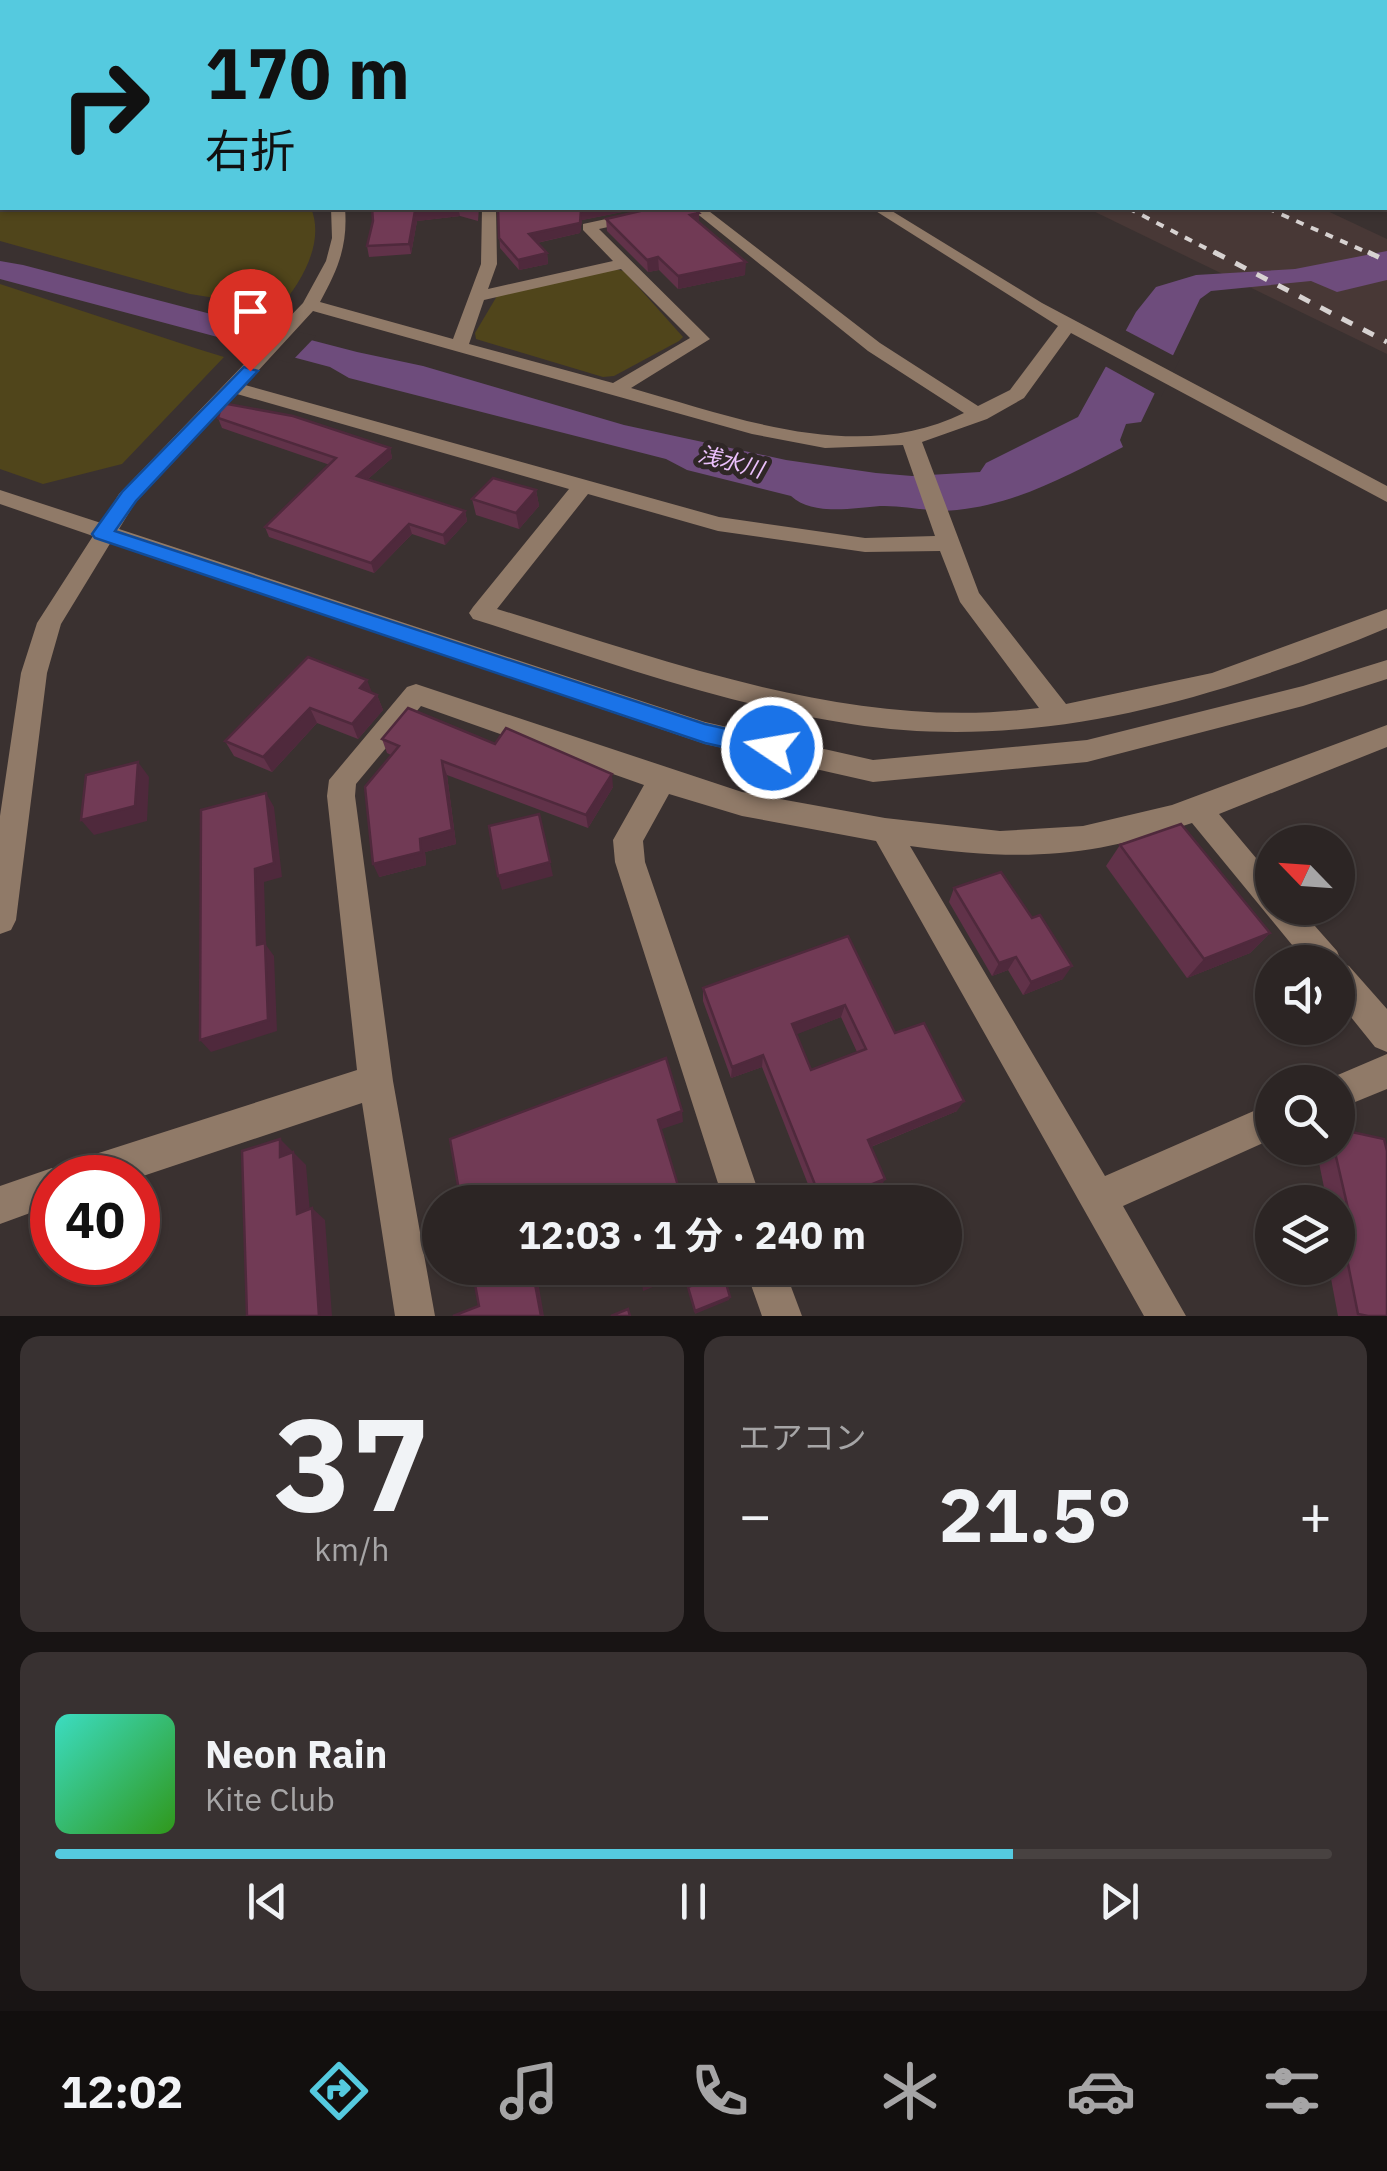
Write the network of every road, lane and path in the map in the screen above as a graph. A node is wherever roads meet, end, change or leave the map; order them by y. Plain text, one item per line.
1 (338, 210) edge
2 (489, 210) edge
3 (666, 210) edge
4 (701, 210) edge
5 (881, 210) edge
6 (626, 262) junction
7 (480, 296) junction
8 (310, 305) junction
9 (1068, 324) junction
10 (460, 344) junction
11 (242, 379) junction
12 (616, 390) junction
13 (980, 415) junction
14 (912, 438) junction
15 (583, 486) junction
16 (1387, 495) edge
17 (0, 497) edge
18 (946, 532) junction
19 (102, 534) junction
20 (1387, 618) edge
21 (1387, 668) edge
22 (1059, 714) junction
23 (1387, 736) edge
24 (662, 780) junction
25 (1199, 812) junction
26 (885, 830) junction
27 (1255, 879) edge
28 (0, 920) edge
29 (1294, 925) edge
30 (1312, 945) edge
31 (1355, 997) edge
32 (1387, 1036) edge
33 (1387, 1071) edge
34 (376, 1081) junction
35 (1355, 1085) edge
36 (1255, 1129) edge
37 (150, 1155) edge
38 (737, 1185) edge
39 (30, 1194) edge
40 (1098, 1198) junction
41 (0, 1206) edge
42 (771, 1285) edge
43 (415, 1316) edge
44 (782, 1316) edge
45 (1166, 1316) edge

1 - 8 street
2 - 7 street
3 - 6 street
4 - 13 street
5 - 9 street
6 - 7 street
6 - 12 street
7 - 10 street
8 - 10 street
8 - 11 street
9 - 13 street
9 - 16 street
10 - 12 street
11 - 15 street
11 - 19 street
12 - 14 street
13 - 14 street
14 - 18 street
15 - 18 street
15 - 22 street
17 - 19 street
18 - 22 street
19 - 21 street
19 - 28 street
20 - 22 street
23 - 25 street
24 - 26 street
24 - 34 street
24 - 38 street
25 - 26 street
25 - 27 street
26 - 40 street
29 - 30 street
31 - 32 street
33 - 35 street
34 - 37 street
34 - 43 street
36 - 40 street
39 - 41 street
40 - 45 street
42 - 44 street

